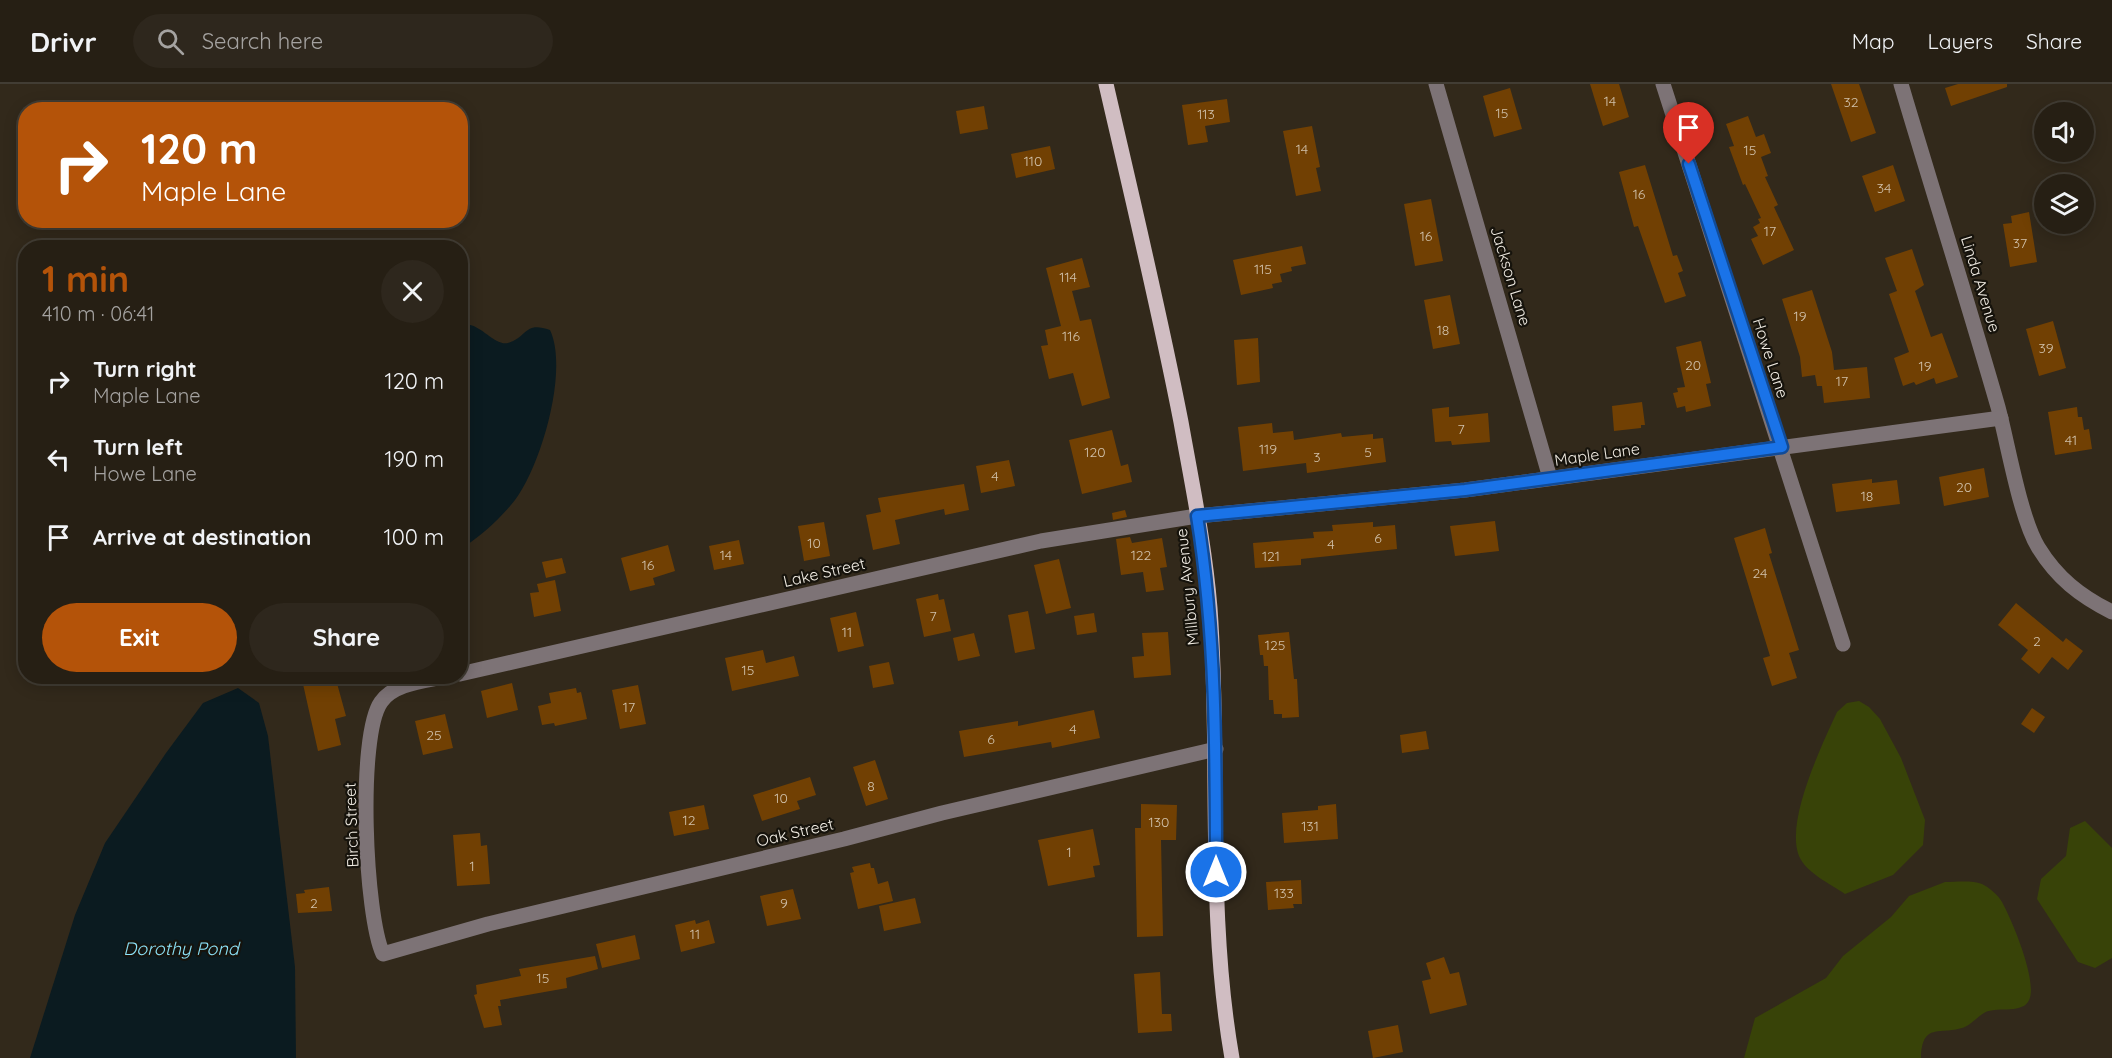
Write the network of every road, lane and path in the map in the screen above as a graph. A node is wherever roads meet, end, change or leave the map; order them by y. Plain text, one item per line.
1 (1106, 84) edge
2 (1436, 84) edge
3 (1663, 84) edge
4 (1901, 84) edge
5 (2001, 418) junction
6 (1782, 447) junction
7 (1550, 478) junction
8 (1197, 516) junction
9 (2112, 612) edge
10 (1843, 644) dead end
11 (468, 672) edge
12 (416, 684) edge
13 (1216, 749) junction
14 (383, 954) joint
15 (1232, 1058) edge

1 - 8 main road, Millbury Avenue
2 - 7 street, Jackson Lane
3 - 6 street, Howe Lane
4 - 5 street, Linda Avenue
5 - 6 street, Maple Lane
5 - 9 street, Linda Avenue
6 - 7 street, Maple Lane
6 - 10 street, Howe Lane
7 - 8 street, Maple Lane
8 - 11 street, Lake Street
8 - 13 main road, Millbury Avenue
12 - 14 street, Birch Street
13 - 14 street, Oak Street
13 - 15 main road, Millbury Avenue

